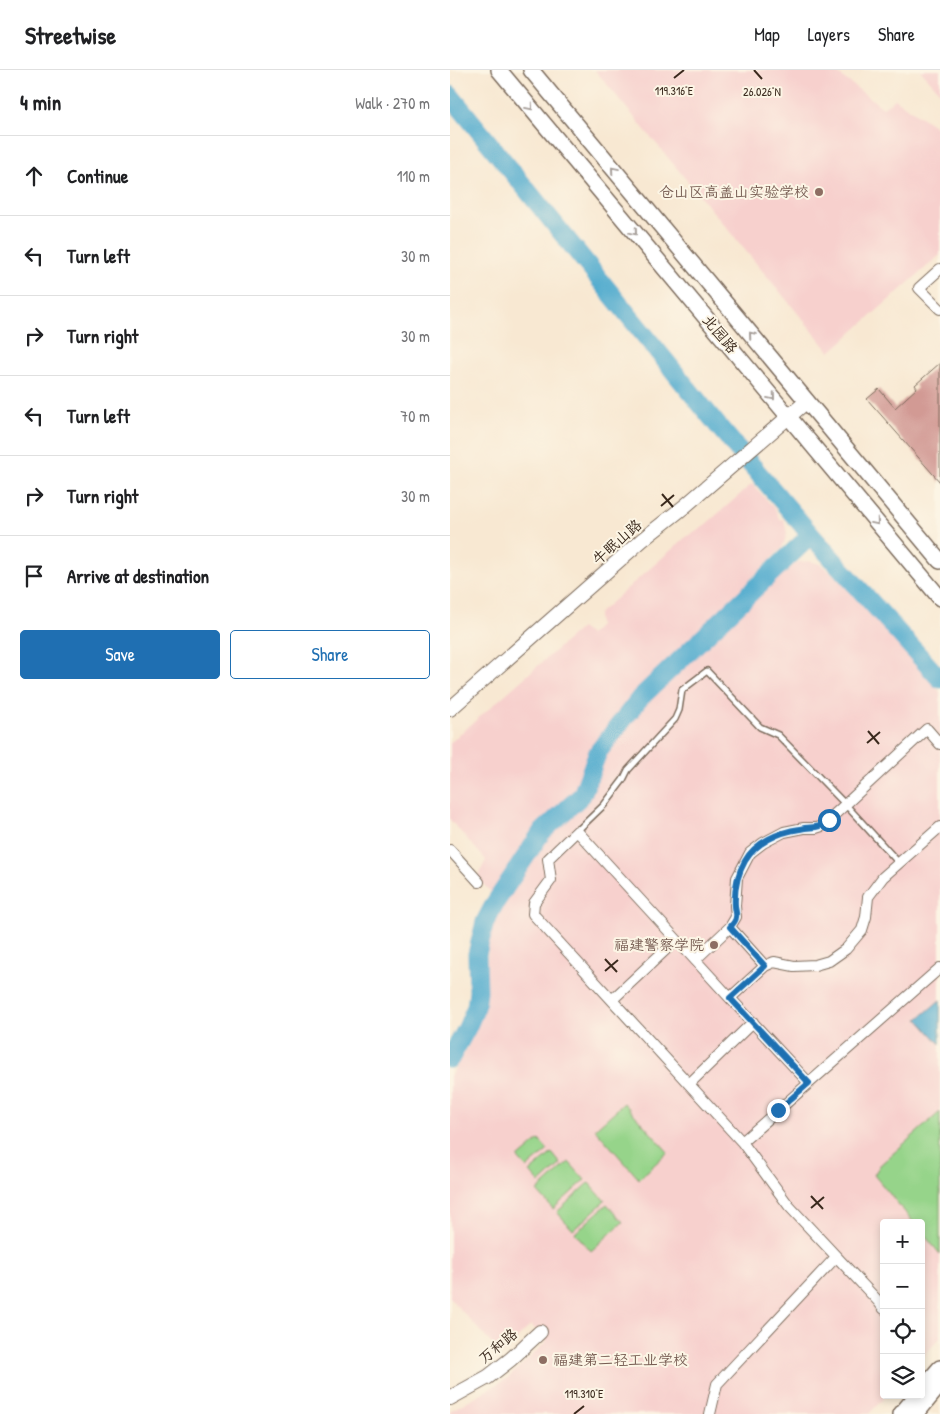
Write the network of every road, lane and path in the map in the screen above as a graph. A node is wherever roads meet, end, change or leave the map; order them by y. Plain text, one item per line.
1 (499, 70) edge
2 (531, 70) edge
3 (940, 269) edge
4 (940, 309) edge
5 (770, 356) junction
6 (751, 372) junction
7 (807, 401) junction
8 (789, 417) junction
9 (841, 443) junction
10 (823, 458) junction
11 (940, 561) edge
12 (940, 598) edge
13 (450, 709) edge
14 (940, 744) edge
15 (845, 804) junction
16 (940, 827) edge
17 (577, 831) junction
18 (450, 850) edge
19 (899, 863) junction
20 (479, 882) dead end
21 (730, 927) junction
22 (676, 940) junction
23 (695, 960) junction
24 (765, 966) junction
25 (940, 968) edge
26 (730, 998) junction
27 (613, 1000) junction
28 (753, 1022) junction
29 (809, 1083) junction
30 (689, 1084) junction
31 (742, 1142) junction
32 (836, 1257) junction
33 (880, 1304) edge
34 (540, 1332) dead end
35 (940, 1368) edge
36 (925, 1385) edge
37 (940, 1385) edge
38 (450, 1398) edge
39 (913, 1399) edge
40 (710, 1414) edge
41 (900, 1414) edge
42 (916, 1414) edge

1 -> 6 main road, 北园路
5 -> 2 main road, 北园路
3 - 4 street
5 - 6 main road
5 - 7 main road, 北园路
6 -> 8 main road, 北园路
7 - 8 street, 牛眠山路
7 - 9 main road, 北园路
8 - 10 main road, 北园路
8 - 13 street, 牛眠山路
9 - 10 main road
9 - 11 main road, 北园路
10 -> 12 main road, 北园路
14 - 15 street
15 - 17 lane
15 - 19 lane
15 - 21 street
16 - 19 street
17 - 22 street
17 - 27 street
18 - 20 street
19 - 24 street
21 - 23 street
21 - 24 street
22 - 23 street
22 - 27 street
23 - 26 street
24 - 26 street
25 - 29 street
26 - 28 street
27 - 30 street
28 - 29 street
28 - 30 street
29 - 31 street
30 - 31 street
31 - 32 street
32 - 33 street
32 - 40 street
34 - 38 street, 万和路
35 - 36 main road
37 - 42 main road
39 - 41 main road

